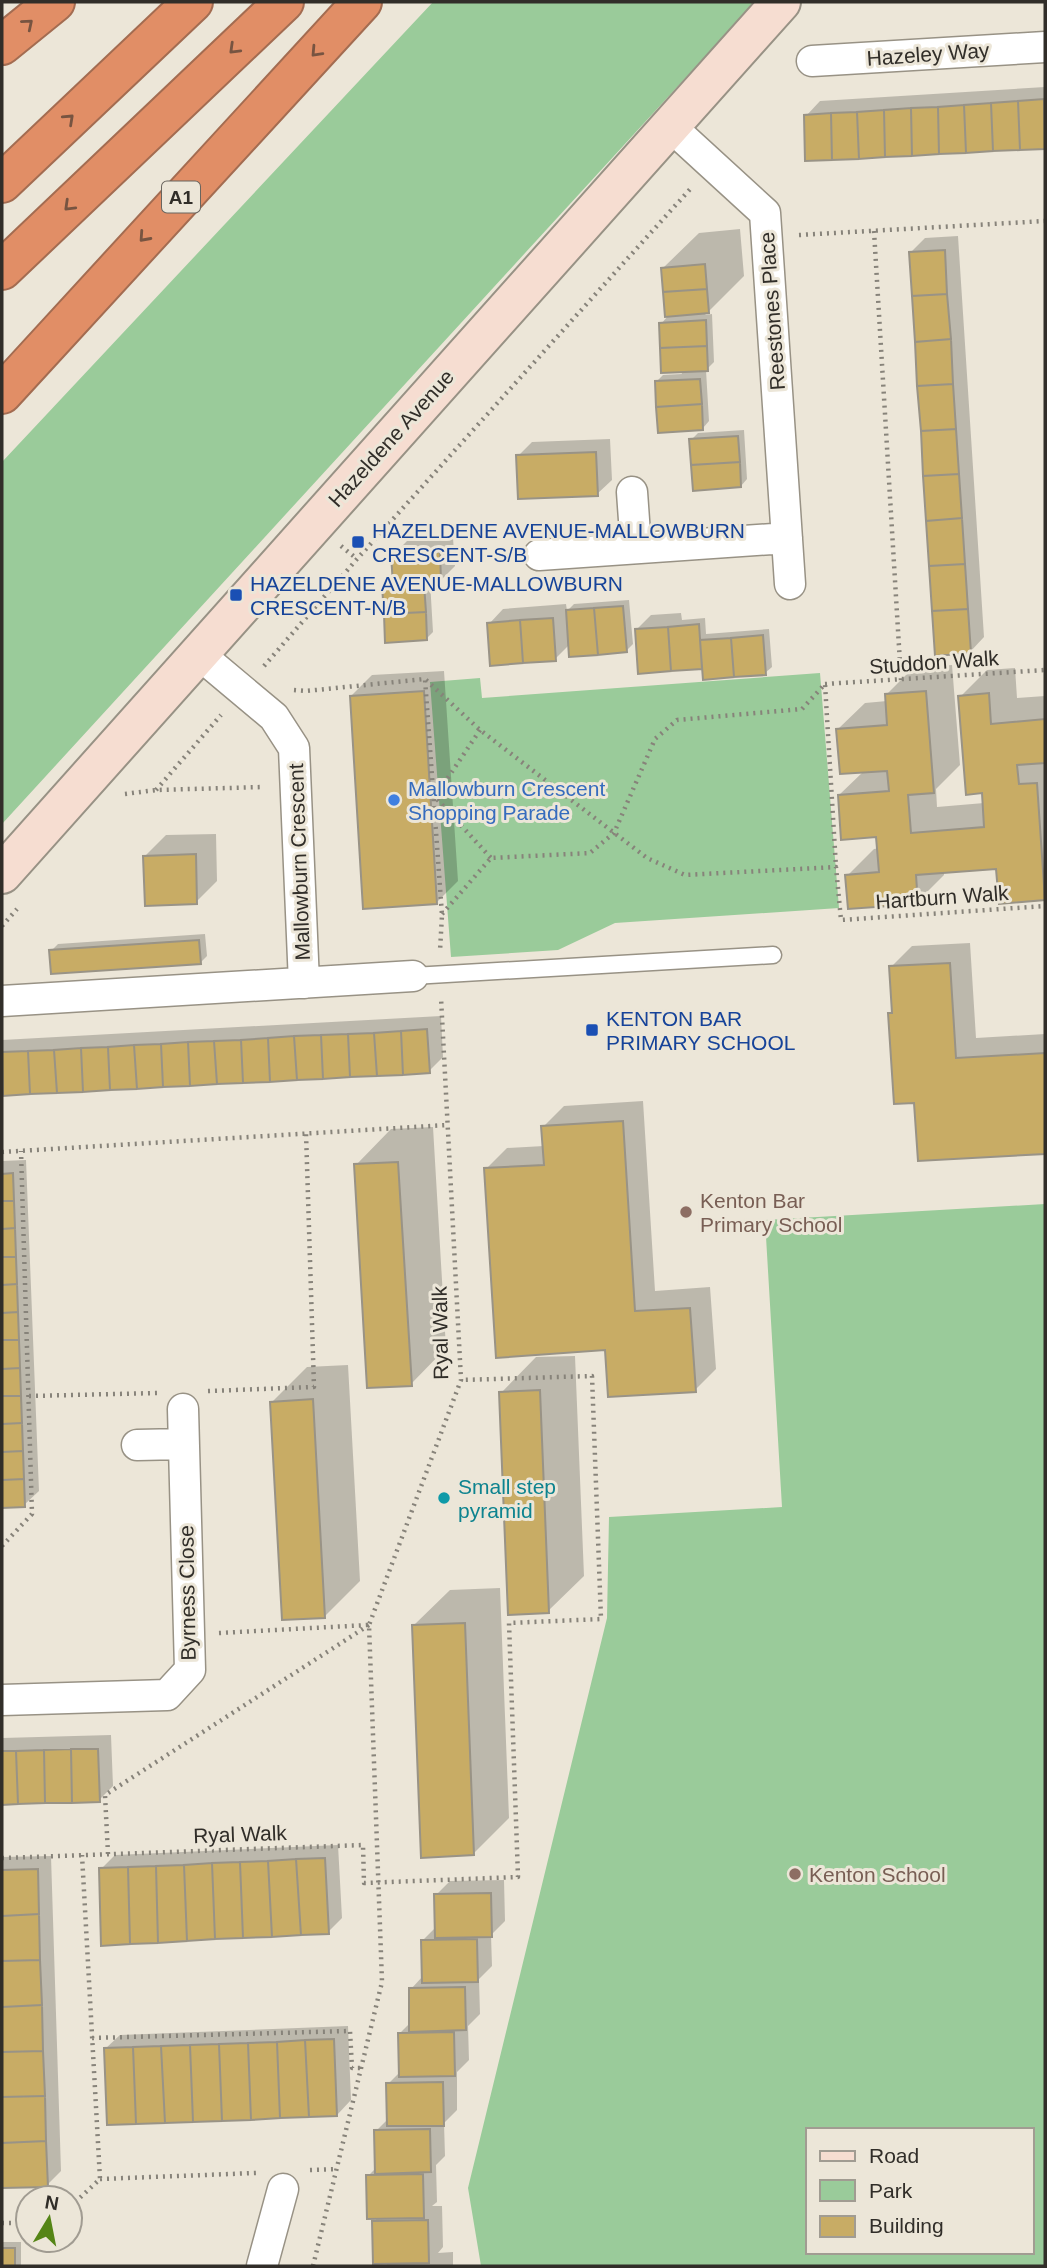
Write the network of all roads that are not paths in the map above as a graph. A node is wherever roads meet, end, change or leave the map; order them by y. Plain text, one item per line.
1 (54, 2) edge
2 (193, 2) edge
3 (284, 2) edge
4 (362, 2) edge
5 (781, 2) edge
6 (2, 46) edge
7 (1045, 47) edge
8 (812, 61) dead end
9 (670, 126) junction
10 (2, 183) edge
11 (2, 270) edge
12 (2, 394) edge
13 (632, 492) dead end
14 (787, 538) junction
15 (636, 548) junction
16 (538, 555) dead end
17 (790, 584) dead end
18 (200, 655) junction
19 (11, 890) edge
20 (773, 955) dead end
21 (426, 975) joint
22 (304, 983) junction
23 (2, 1001) edge
24 (182, 1398) road end
25 (183, 1444) junction
26 (137, 1446) dead end
27 (2, 1700) edge
28 (281, 2177) road end
29 (262, 2266) edge

6 -> 1 highway
10 -> 2 highway
3 -> 11 highway
4 -> 12 highway, A1
5 - 9 street, Hazeldene Avenue
7 - 8 street, Hazeley Way
9 - 14 street, Reestones Place
9 - 18 street, Hazeldene Avenue
13 - 15 street
14 - 15 street
14 - 17 street, Reestones Place
15 - 16 street
18 - 19 street, Hazeldene Avenue
18 - 22 street, Mallowburn Crescent
20 - 21 lane
21 - 22 street, Mallowburn Crescent
22 - 23 street, Mallowburn Crescent
24 - 25 street, Byrness Close
25 - 26 street
25 - 27 street, Byrness Close
28 - 29 street

